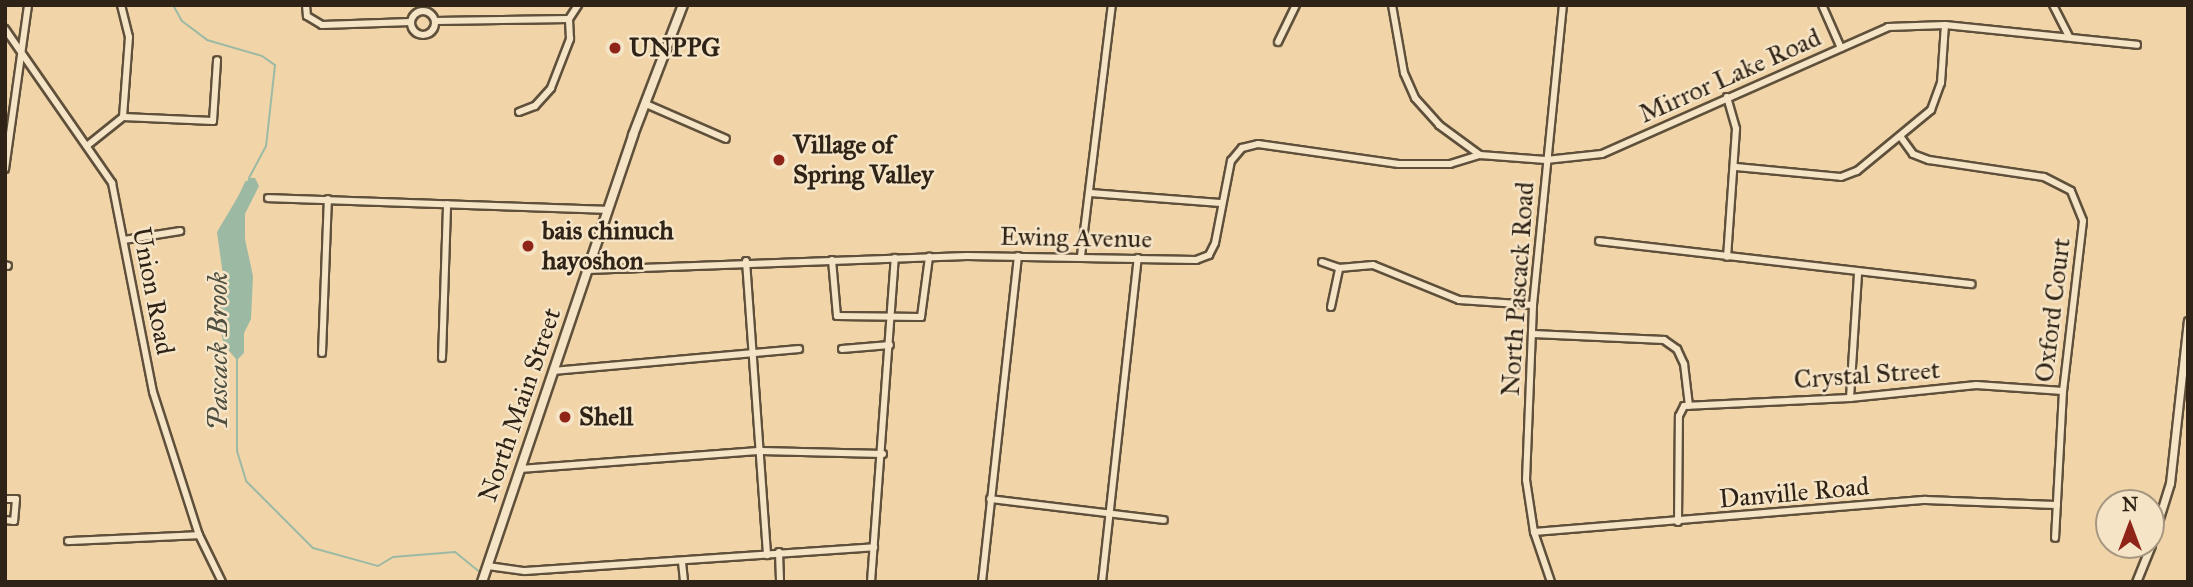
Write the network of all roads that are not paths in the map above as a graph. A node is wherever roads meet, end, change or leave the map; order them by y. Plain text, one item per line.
1 (28, 5) edge
2 (121, 5) edge
3 (306, 5) edge
4 (578, 5) edge
5 (683, 5) edge
6 (1112, 5) edge
7 (1296, 5) edge
8 (1392, 5) edge
9 (1563, 5) edge
10 (1822, 5) edge
11 (2053, 5) edge
12 (422, 8) edge
13 (569, 19) junction
14 (435, 21) junction
15 (411, 22) junction
16 (1945, 25) junction
17 (5, 29) edge
18 (2069, 37) junction
19 (1278, 41) dead end
20 (2137, 45) dead end
21 (1841, 48) junction
22 (24, 57) junction
23 (217, 60) dead end
24 (1727, 97) junction
25 (646, 104) junction
26 (519, 112) dead end
27 (123, 117) junction
28 (1900, 136) junction
29 (726, 139) dead end
30 (88, 145) junction
31 (1480, 155) junction
32 (1546, 160) junction
33 (1736, 167) junction
34 (5, 169) edge
35 (1090, 193) junction
36 (268, 198) dead end
37 (328, 199) junction
38 (1221, 203) junction
39 (446, 204) junction
40 (608, 210) junction
41 (180, 231) dead end
42 (124, 240) junction
43 (1599, 242) dead end
44 (1018, 256) junction
45 (1081, 256) junction
46 (929, 257) junction
47 (1727, 257) junction
48 (895, 258) junction
49 (1138, 258) junction
50 (832, 260) junction
51 (746, 261) junction
52 (1322, 262) dead end
53 (1339, 268) junction
54 (587, 270) junction
55 (1858, 274) junction
56 (1972, 284) dead end
57 (1533, 305) junction
58 (1331, 307) dead end
59 (891, 317) junction
60 (2188, 321) edge
61 (1533, 334) junction
62 (890, 345) junction
63 (799, 349) dead end
64 (842, 349) dead end
65 (321, 353) dead end
66 (754, 355) junction
67 (442, 358) dead end
68 (553, 371) junction
69 (2063, 391) junction
70 (1850, 398) junction
71 (1689, 405) junction
72 (761, 451) junction
73 (883, 454) junction
74 (520, 469) junction
75 (5, 499) edge
76 (990, 499) junction
77 (2165, 499) edge
78 (2057, 505) junction
79 (1111, 514) junction
80 (5, 520) edge
81 (1164, 520) dead end
82 (1678, 522) junction
83 (1534, 532) junction
84 (199, 535) junction
85 (2055, 538) dead end
86 (68, 541) dead end
87 (874, 547) junction
88 (779, 552) junction
89 (767, 555) junction
90 (2145, 559) edge
91 (682, 562) junction
92 (487, 569) junction
93 (222, 582) edge
94 (482, 582) edge
95 (684, 582) edge
96 (780, 582) edge
97 (871, 582) edge
98 (982, 582) edge
99 (1102, 582) edge
100 (1551, 582) edge
101 (2136, 582) edge

1 - 22 street
2 - 27 street
3 - 15 street
4 - 13 street
5 - 25 main road, North Main Street
6 - 35 street
7 - 19 street
8 - 31 street
9 - 32 street
10 - 21 street
11 - 18 street
12 - 14 street
12 - 15 street
13 - 14 street
13 - 26 street
14 - 15 street
16 - 18 street, Mirror Lake Road
16 - 21 street, Mirror Lake Road
16 - 28 street
17 - 22 street, Union Road
18 - 20 street, Mirror Lake Road
21 - 24 street, Mirror Lake Road
22 - 30 street, Union Road
22 - 34 street
23 - 27 street
24 - 32 street, Mirror Lake Road
24 - 33 street
25 - 29 street
25 - 40 main road, North Main Street
27 - 30 street
28 - 33 street
28 - 69 street, Oxford Court
30 - 42 street, Union Road
31 - 32 street, North Pascack Road
31 - 38 street, Ewing Avenue
32 - 57 street, North Pascack Road
33 - 47 street
35 - 38 street
35 - 45 street
36 - 37 street
37 - 39 street
37 - 65 street
38 - 49 street, Ewing Avenue
39 - 40 street
39 - 67 street
40 - 54 main road, North Main Street
41 - 42 street
42 - 84 street, Union Road
43 - 47 street
44 - 45 street, Ewing Avenue
44 - 46 street, Ewing Avenue
44 - 76 street
45 - 49 street, Ewing Avenue
46 - 48 street, Ewing Avenue
46 - 59 street
47 - 55 street
48 - 50 street, Ewing Avenue
48 - 59 street
49 - 79 street
50 - 51 street, Ewing Avenue
50 - 59 street
51 - 54 street, Ewing Avenue
51 - 66 street
52 - 53 street
53 - 57 street
53 - 58 street
54 - 68 main road, North Main Street
55 - 56 street
55 - 70 street
57 - 61 street, North Pascack Road
59 - 62 street
60 - 77 street
61 - 71 street
61 - 83 street, North Pascack Road
62 - 64 street
62 - 73 street
63 - 66 street
66 - 68 street
66 - 72 street
68 - 74 main road, North Main Street
69 - 70 street, Crystal Street
69 - 78 street, Oxford Court
70 - 71 street, Crystal Street
71 - 82 street
72 - 73 street
72 - 74 street
72 - 89 street
73 - 87 street
74 - 92 main road, North Main Street
75 - 80 street
76 - 79 street
76 - 98 street
78 - 82 street, Danville Road
78 - 85 street, Oxford Court
79 - 81 street
79 - 99 street
82 - 83 street, Danville Road
83 - 100 street, North Pascack Road
84 - 86 street
84 - 93 street, Union Road
87 - 88 street
87 - 97 street
88 - 89 street
88 - 96 street
89 - 91 street
90 - 101 street
91 - 92 street
91 - 95 street
92 - 94 main road, North Main Street

